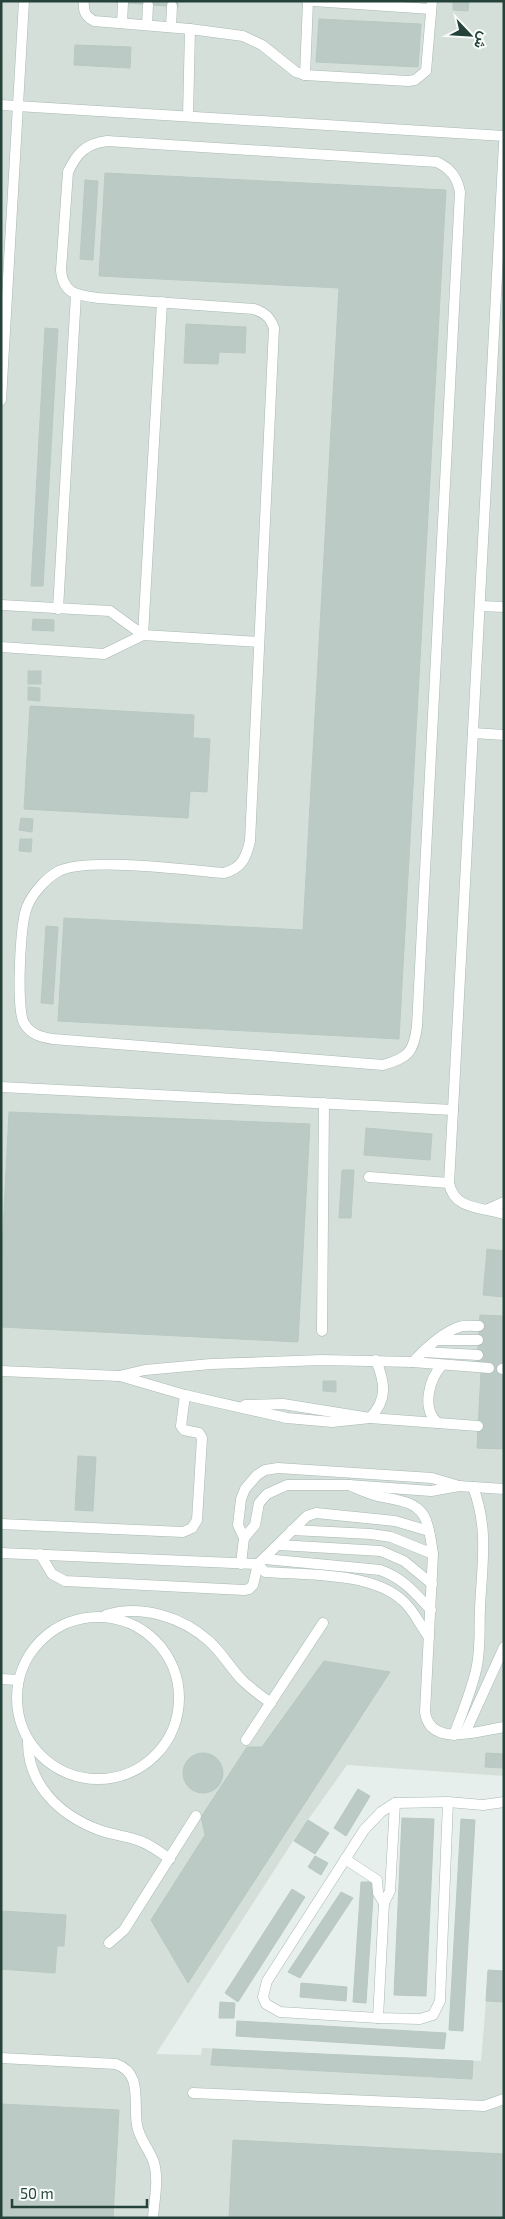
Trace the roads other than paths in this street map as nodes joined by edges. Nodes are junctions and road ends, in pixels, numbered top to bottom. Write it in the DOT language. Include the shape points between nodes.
graph roads {
  1 [pos="24,1"];
  2 [pos="84,1"];
  3 [pos="308,1"];
  4 [pos="313,1"];
  5 [pos="123,3"];
  6 [pos="148,5"];
  7 [pos="432,5"];
  8 [pos="172,6"];
  9 [pos="122,23"];
  10 [pos="147,25"];
  11 [pos="171,27"];
  12 [pos="190,29"];
  13 [pos="305,75"];
  14 [pos="1,104"];
  15 [pos="18,106"];
  16 [pos="188,116"];
  17 [pos="504,136"];
  18 [pos="504,143"];
  19 [pos="76,294"];
  20 [pos="162,302"];
  21 [pos="1,400"];
  22 [pos="1,604"];
  23 [pos="480,606"];
  24 [pos="504,608"];
  25 [pos="58,609"];
  26 [pos="143,635"];
  27 [pos="260,642"];
  28 [pos="1,647"];
  29 [pos="474,733"];
  30 [pos="504,735"];
  31 [pos="1,1087"];
  32 [pos="324,1103"];
  33 [pos="452,1110"];
  34 [pos="369,1177"];
  35 [pos="449,1183"];
  36 [pos="504,1202"];
  37 [pos="488,1208"];
  38 [pos="504,1214"];
  39 [pos="479,1326"];
  40 [pos="322,1331"];
  41 [pos="438,1340"];
  42 [pos="478,1340"];
  43 [pos="423,1352"];
  44 [pos="478,1355"];
  45 [pos="376,1360"];
  46 [pos="413,1362"];
  47 [pos="442,1365"];
  48 [pos="489,1368"];
  49 [pos="1,1371"];
  50 [pos="119,1376"];
  51 [pos="185,1395"];
  52 [pos="370,1418"];
  53 [pos="438,1423"];
  54 [pos="478,1426"];
  55 [pos="349,1485"];
  56 [pos="459,1486"];
  57 [pos="473,1487"];
  58 [pos="504,1490"];
  59 [pos="1,1524"];
  60 [pos="292,1530"];
  61 [pos="429,1532"];
  62 [pos="244,1538"];
  63 [pos="279,1545"];
  64 [pos="1,1553"];
  65 [pos="40,1554"];
  66 [pos="433,1554"];
  67 [pos="261,1562"];
  68 [pos="241,1564"];
  69 [pos="432,1584"];
  70 [pos="431,1610"];
  71 [pos="103,1616"];
  72 [pos="323,1623"];
  73 [pos="429,1637"];
  74 [pos="504,1648"];
  75 [pos="1,1679"];
  76 [pos="18,1680"];
  77 [pos="271,1703"];
  78 [pos="504,1727"];
  79 [pos="465,1733"];
  80 [pos="454,1735"];
  81 [pos="28,1740"];
  82 [pos="246,1740"];
  83 [pos="448,1802"];
  84 [pos="504,1802"];
  85 [pos="395,1803"];
  86 [pos="196,1816"];
  87 [pos="170,1859"];
  88 [pos="345,1859"];
  89 [pos="384,1903"];
  90 [pos="109,1943"];
  91 [pos="378,2018"];
  92 [pos="1,2058"];
  93 [pos="193,2093"];
  94 [pos="504,2099"];
  95 [pos="153,2218"];
  1 -- 15 [label="lane"];
  2 -- 9 [label="lane" via="84,11 94,21"];
  3 -- 13 [label="lane"];
  4 -- 7 [label="lane"];
  5 -- 9 [label="lane"];
  6 -- 10 [label="lane"];
  7 -- 13 [label="lane" via="428,64 426,71 415,80"];
  8 -- 11 [label="lane"];
  9 -- 10 [label="lane"];
  10 -- 11 [label="lane"];
  11 -- 12 [label="lane"];
  12 -- 13 [label="lane" via="253,40 296,72"];
  12 -- 16 [label="lane"];
  14 -- 15 [label="lane"];
  15 -- 16 [label="lane"];
  15 -- 21 [label="lane"];
  16 -- 17 [label="lane"];
  18 -- 23 [label="lane"];
  19 -- 20 [label="lane"];
  19 -- 25 [label="lane"];
  19 -- 27 [label="lane" via="62,281 61,270 68,172 74,159 95,143 107,141 437,162 453,172 458,181 460,192 415,1041 409,1053 400,1060 383,1065 40,1037 23,1022 20,1007 23,922 27,906 48,879 60,871 90,864 224,873 242,864 250,841"];
  20 -- 26 [label="lane"];
  20 -- 27 [label="lane" via="254,309 263,312 274,328"];
  22 -- 25 [label="lane"];
  23 -- 24 [label="lane"];
  23 -- 29 [label="lane"];
  25 -- 26 [label="lane" via="110,612"];
  26 -- 27 [label="lane"];
  26 -- 28 [label="lane" via="104,654"];
  29 -- 30 [label="lane"];
  29 -- 33 [label="lane"];
  31 -- 32 [label="lane"];
  32 -- 33 [label="lane"];
  32 -- 40 [label="lane"];
  33 -- 35 [label="lane"];
  34 -- 35 [label="lane"];
  35 -- 37 [label="lane" via="451,1192 460,1202"];
  36 -- 37 [label="lane"];
  37 -- 38 [label="lane"];
  39 -- 41 [label="lane" via="459,1327"];
  41 -- 42 [label="lane"];
  41 -- 43 [label="lane"];
  43 -- 44 [label="lane"];
  43 -- 46 [label="lane"];
  45 -- 46 [label="lane"];
  45 -- 50 [label="lane" via="211,1364 145,1370"];
  45 -- 52 [label="lane" via="385,1390 380,1407"];
  46 -- 47 [label="lane"];
  47 -- 48 [label="lane"];
  47 -- 53 [label="lane" via="434,1373 429,1392 430,1413"];
  49 -- 50 [label="lane"];
  50 -- 51 [label="lane"];
  51 -- 52 [label="lane" via="287,1418 332,1422"];
  51 -- 59 [label="lane" via="181,1426 184,1430 199,1433 202,1438 197,1520 192,1528 184,1532"];
  52 -- 53 [label="lane"];
  53 -- 54 [label="lane"];
  55 -- 56 [label="lane" via="431,1491"];
  55 -- 61 [label="lane" via="415,1506 424,1516"];
  55 -- 62 [label="lane" via="302,1484 278,1488 259,1503 255,1525"];
  56 -- 57 [label="lane"];
  56 -- 62 [label="lane" via="432,1478 278,1468 265,1470 250,1481 241,1499 238,1524"];
  57 -- 58 [label="lane"];
  57 -- 80 [label="lane" via="484,1532 477,1668"];
  60 -- 61 [label="lane" via="307,1516 316,1513 395,1521"];
  60 -- 63 [label="lane"];
  60 -- 66 [label="lane" via="391,1537"];
  61 -- 66 [label="lane"];
  62 -- 68 [label="lane"];
  63 -- 67 [label="lane"];
  63 -- 69 [label="lane" via="381,1551 404,1561"];
  64 -- 65 [label="lane"];
  65 -- 67 [label="lane" via="52,1574 65,1581 231,1591 249,1589"];
  65 -- 68 [label="lane"];
  66 -- 69 [label="lane"];
  67 -- 68 [label="lane"];
  67 -- 70 [label="lane" via="380,1570 405,1582"];
  67 -- 73 [label="lane" via="266,1572 375,1584 403,1601"];
  69 -- 70 [label="lane"];
  70 -- 73 [label="lane"];
  71 -- 76 [label="lane" via="70,1621 43,1638 24,1664"];
  71 -- 77 [label="lane" via="122,1610 140,1610 190,1628 208,1640 241,1679"];
  71 -- 81 [label="lane" via="119,1619 147,1632 167,1655 178,1683 179,1698 173,1728 166,1741 146,1763 133,1771 104,1779 74,1776 60,1770 36,1752"];
  72 -- 77 [label="lane"];
  73 -- 80 [label="lane" via="426,1722 436,1731"];
  74 -- 79 [label="lane"];
  75 -- 76 [label="lane"];
  76 -- 81 [label="lane" via="17,1711"];
  77 -- 82 [label="lane"];
  78 -- 79 [label="lane"];
  79 -- 80 [label="lane"];
  81 -- 87 [label="lane" via="31,1771 58,1806 80,1822 140,1841"];
  83 -- 84 [label="lane" via="483,1805"];
  83 -- 85 [label="lane"];
  83 -- 91 [label="lane" via="438,2008 427,2018"];
  85 -- 88 [label="lane" via="372,1820"];
  85 -- 89 [label="lane" via="390,1891"];
  86 -- 87 [label="lane"];
  87 -- 90 [label="lane" via="124,1930"];
  88 -- 89 [label="lane" via="377,1880 378,1893"];
  88 -- 91 [label="lane" via="266,1981 263,1996 266,2004 280,2012"];
  89 -- 91 [label="lane"];
  92 -- 95 [label="lane" via="116,2064 130,2073 135,2084 139,2133 156,2172"];
  93 -- 94 [label="lane" via="484,2106"];
}
